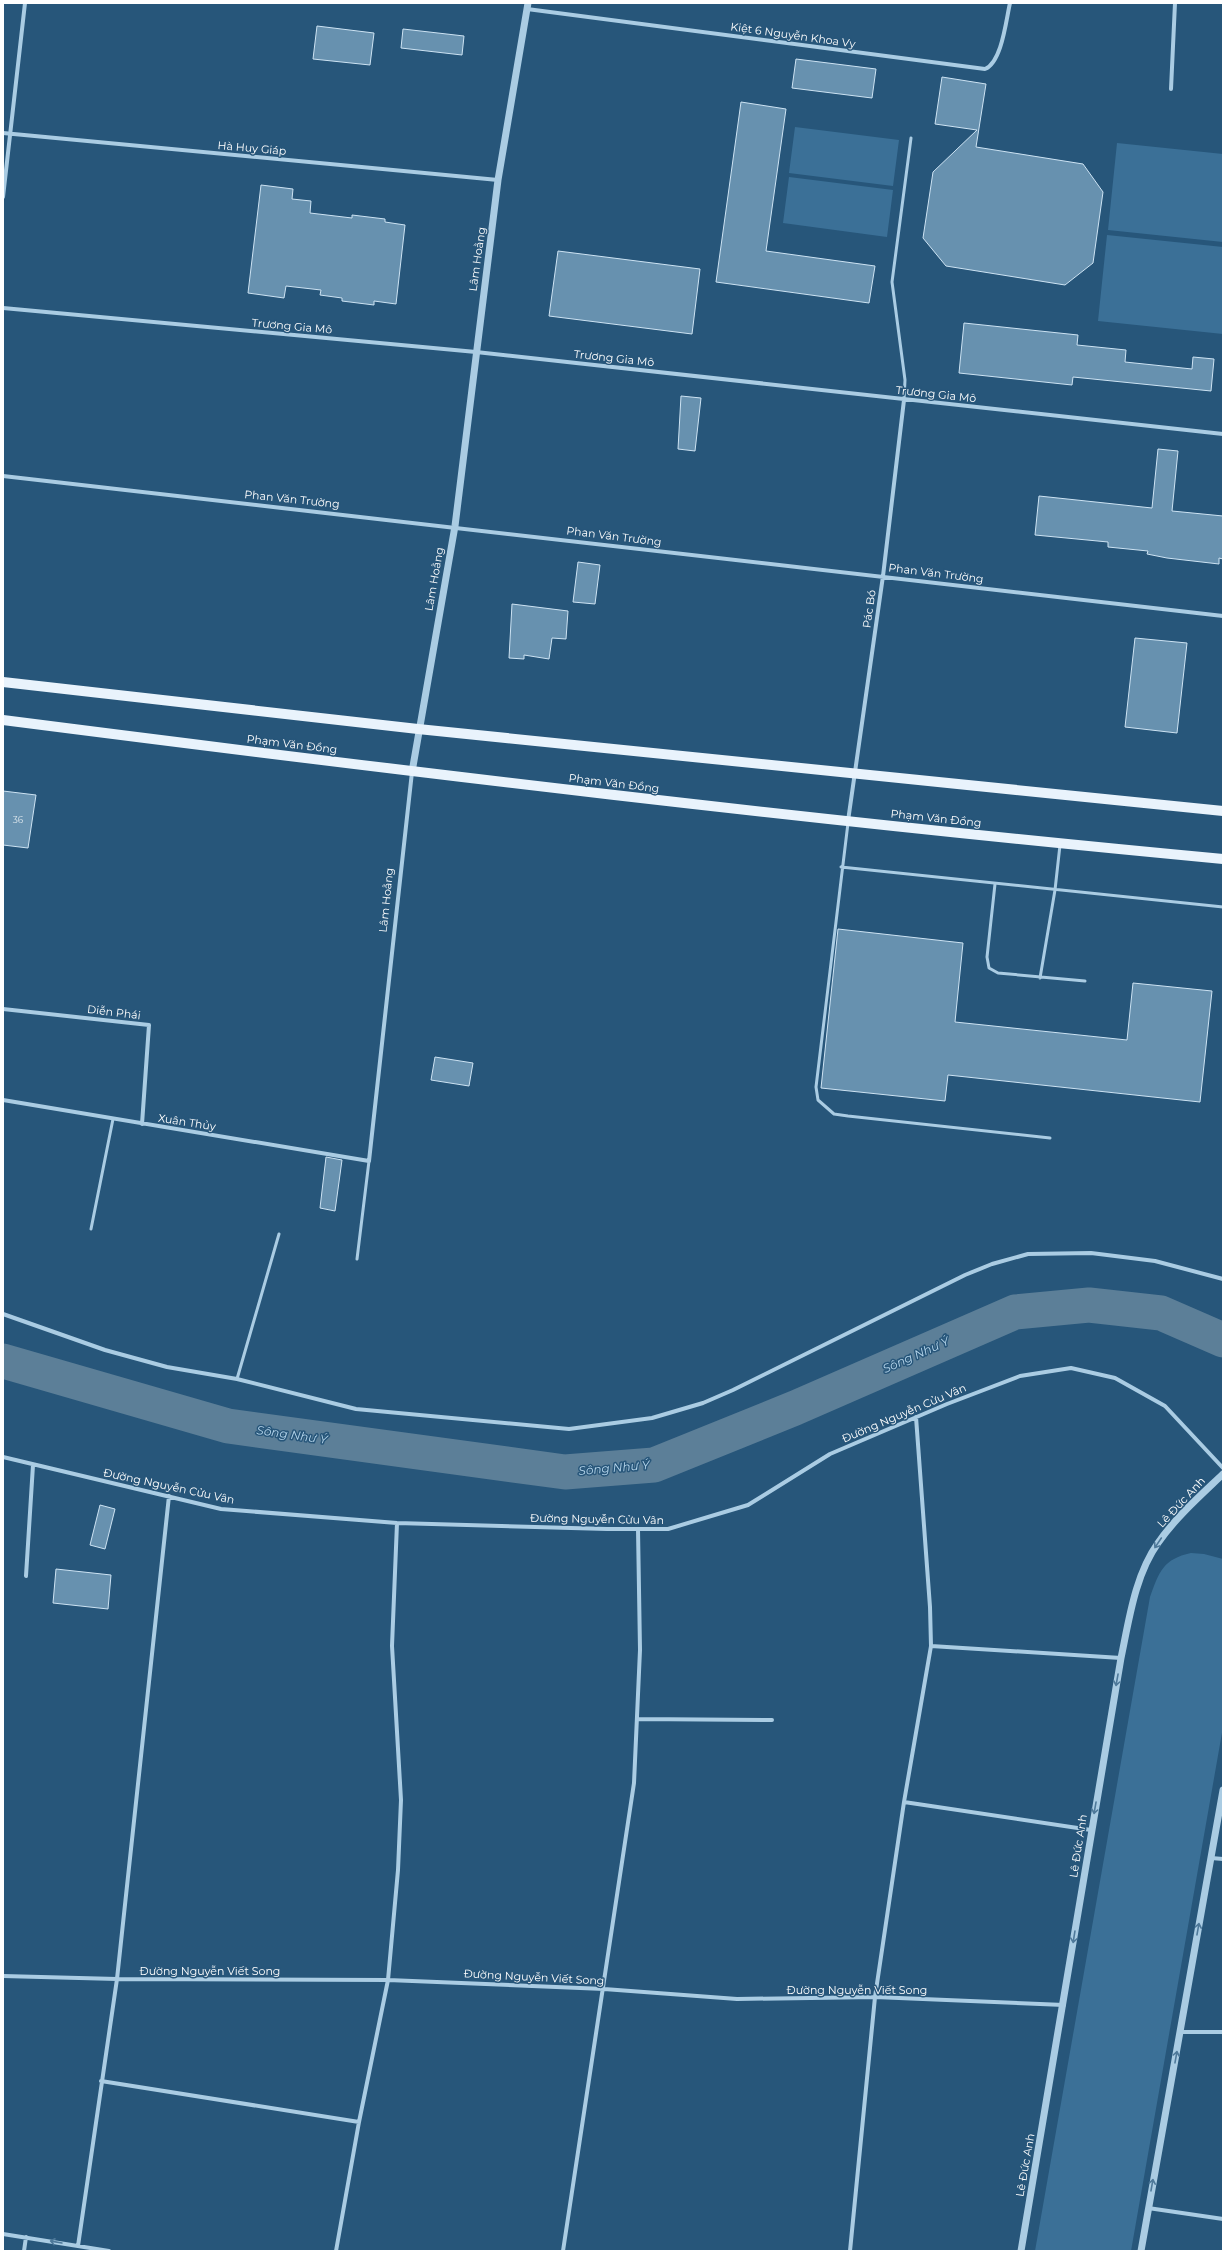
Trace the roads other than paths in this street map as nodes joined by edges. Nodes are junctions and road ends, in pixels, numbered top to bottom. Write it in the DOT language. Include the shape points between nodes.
graph roads {
  1 [pos="25,3"];
  2 [pos="1010,3"];
  3 [pos="1175,3"];
  4 [pos="527,6"];
  5 [pos="1171,89"];
  6 [pos="3,133"];
  7 [pos="10,134"];
  8 [pos="911,138"];
  9 [pos="498,180"];
  10 [pos="3,197"];
  11 [pos="3,308"];
  12 [pos="476,352"];
  13 [pos="904,400"];
  14 [pos="1223,434"];
  15 [pos="3,476"];
  16 [pos="455,526"];
  17 [pos="883,576"];
  18 [pos="1223,616"];
  19 [pos="3,682"];
  20 [pos="3,720"];
  21 [pos="418,728"];
  22 [pos="412,772"];
  23 [pos="855,774"];
  24 [pos="1223,811"];
  25 [pos="848,821"];
  26 [pos="1060,844"];
  27 [pos="1223,859"];
  28 [pos="841,867"];
  29 [pos="995,884"];
  30 [pos="1055,890"];
  31 [pos="1223,907"];
  32 [pos="1040,978"];
  33 [pos="1085,981"];
  34 [pos="3,1009"];
  35 [pos="3,1100"];
  36 [pos="113,1119"];
  37 [pos="142,1124"];
  38 [pos="1050,1138"];
  39 [pos="369,1161"];
  40 [pos="90,1229"];
  41 [pos="278,1234"];
  42 [pos="357,1259"];
  43 [pos="1223,1279"];
  44 [pos="3,1314"];
  45 [pos="237,1379"];
  46 [pos="916,1417"];
  47 [pos="3,1457"];
  48 [pos="33,1465"];
  49 [pos="1223,1468"];
  50 [pos="1223,1474"];
  51 [pos="169,1496"];
  52 [pos="397,1523"];
  53 [pos="638,1529"];
  54 [pos="26,1576"];
  55 [pos="931,1646"];
  56 [pos="1121,1658"];
  57 [pos="637,1719"];
  58 [pos="772,1720"];
  59 [pos="1223,1790"];
  60 [pos="904,1802"];
  61 [pos="1091,1830"];
  62 [pos="1211,1858"];
  63 [pos="1223,1859"];
  64 [pos="3,1976"];
  65 [pos="116,1980"];
  66 [pos="388,1980"];
  67 [pos="604,1989"];
  68 [pos="875,1997"];
  69 [pos="1064,2005"];
  70 [pos="1180,2032"];
  71 [pos="1223,2032"];
  72 [pos="101,2081"];
  73 [pos="359,2122"];
  74 [pos="1148,2208"];
  75 [pos="1223,2219"];
  76 [pos="3,2234"];
  77 [pos="26,2237"];
  78 [pos="78,2246"];
  79 [pos="24,2251"];
  80 [pos="109,2251"];
  81 [pos="336,2251"];
  82 [pos="563,2251"];
  83 [pos="850,2251"];
  84 [pos="1021,2251"];
  85 [pos="1141,2251"];
  1 -- 7 [label="street"];
  2 -- 4 [label="street, Kiệt 6 Nguyễn Khoa Vy" via="997,59 990,67 978,69"];
  3 -- 5 [label="street"];
  4 -- 9 [label="street, Lâm Hoằng"];
  6 -- 7 [label="street, Hà Huy Giáp"];
  7 -- 9 [label="street, Hà Huy Giáp"];
  7 -- 10 [label="street"];
  8 -- 13 [label="lane" via="892,282 905,380"];
  9 -- 12 [label="street, Lâm Hoằng"];
  11 -- 12 [label="street, Trương Gia Mô"];
  12 -- 13 [label="street, Trương Gia Mô"];
  12 -- 16 [label="street, Lâm Hoằng"];
  13 -- 14 [label="street, Trương Gia Mô"];
  13 -- 17 [label="street, Pác Bó"];
  15 -- 16 [label="street, Phan Văn Trường"];
  16 -- 17 [label="street, Phan Văn Trường"];
  16 -- 21 [label="street, Lâm Hoằng"];
  17 -- 18 [label="street, Phan Văn Trường"];
  17 -- 23 [label="street, Pác Bó"];
  19 -- 21 [label="main road"];
  20 -- 22 [label="main road, Phạm Văn Đồng"];
  21 -- 22 [label="street, Lâm Hoằng"];
  21 -- 23 [label="main road"];
  22 -- 25 [label="main road, Phạm Văn Đồng"];
  22 -- 39 [label="street, Lâm Hoằng"];
  23 -- 24 [label="main road"];
  23 -- 25 [label="street, Pác Bó"];
  25 -- 26 [label="main road, Phạm Văn Đồng"];
  25 -- 28 [label="lane"];
  26 -- 27 [label="main road, Phạm Văn Đồng"];
  26 -- 30 [label="lane"];
  28 -- 29 [label="lane"];
  28 -- 38 [label="lane" via="816,1087 818,1100 834,1114"];
  29 -- 30 [label="lane"];
  29 -- 32 [label="lane" via="987,957 989,968 998,974"];
  30 -- 31 [label="lane"];
  30 -- 32 [label="lane"];
  32 -- 33 [label="lane"];
  34 -- 37 [label="street, Diễn Phái" via="149,1025"];
  35 -- 36 [label="street, Xuân Thủy"];
  36 -- 37 [label="street, Xuân Thủy"];
  36 -- 40 [label="lane"];
  37 -- 39 [label="street, Xuân Thủy"];
  39 -- 42 [label="lane"];
  41 -- 45 [label="lane"];
  43 -- 45 [label="street" via="1155,1261 1091,1253 1028,1254 965,1275 703,1403 652,1418 569,1429 356,1409"];
  44 -- 45 [label="street" via="105,1350 167,1367"];
  46 -- 49 [label="street, Đường Nguyễn Cửu Vân" via="1020,1376 1070,1368 1115,1378 1165,1406"];
  46 -- 53 [label="street, Đường Nguyễn Cửu Vân" via="830,1454 748,1505 668,1529"];
  46 -- 55 [label="street"];
  47 -- 48 [label="street, Đường Nguyễn Cửu Vân"];
  48 -- 51 [label="street, Đường Nguyễn Cửu Vân"];
  48 -- 54 [label="street"];
  50 -- 56 [label="street, Lê Đức Anh, one-way" via="1178,1518 1158,1544 1146,1566 1133,1604"];
  51 -- 52 [label="street, Đường Nguyễn Cửu Vân" via="221,1509"];
  51 -- 65 [label="street"];
  52 -- 53 [label="street, Đường Nguyễn Cửu Vân"];
  52 -- 66 [label="street" via="392,1646 401,1800 398,1870"];
  53 -- 57 [label="street" via="640,1650"];
  55 -- 56 [label="street"];
  55 -- 60 [label="street"];
  56 -- 61 [label="street, Lê Đức Anh, one-way"];
  57 -- 58 [label="street"];
  57 -- 67 [label="street" via="634,1783"];
  59 -- 62 [label="street"];
  60 -- 61 [label="street"];
  60 -- 68 [label="street"];
  61 -- 69 [label="street, Lê Đức Anh, one-way"];
  62 -- 63 [label="street"];
  70 -- 62 [label="street, one-way"];
  64 -- 65 [label="street, Đường Nguyễn Viết Song"];
  65 -- 66 [label="street, Đường Nguyễn Viết Song"];
  65 -- 72 [label="street"];
  66 -- 67 [label="street, Đường Nguyễn Viết Song"];
  66 -- 73 [label="street"];
  67 -- 68 [label="street, Đường Nguyễn Viết Song" via="737,1999"];
  67 -- 82 [label="street"];
  68 -- 69 [label="street, Đường Nguyễn Viết Song"];
  68 -- 83 [label="street"];
  69 -- 84 [label="street, Lê Đức Anh"];
  70 -- 71 [label="street"];
  74 -- 70 [label="street, one-way"];
  72 -- 73 [label="street"];
  72 -- 78 [label="street"];
  73 -- 81 [label="street"];
  74 -- 75 [label="street"];
  74 -- 85 [label="street"];
  76 -- 77 [label="street"];
  78 -- 77 [label="street, one-way"];
  77 -- 79 [label="street"];
  78 -- 80 [label="street"];
}
